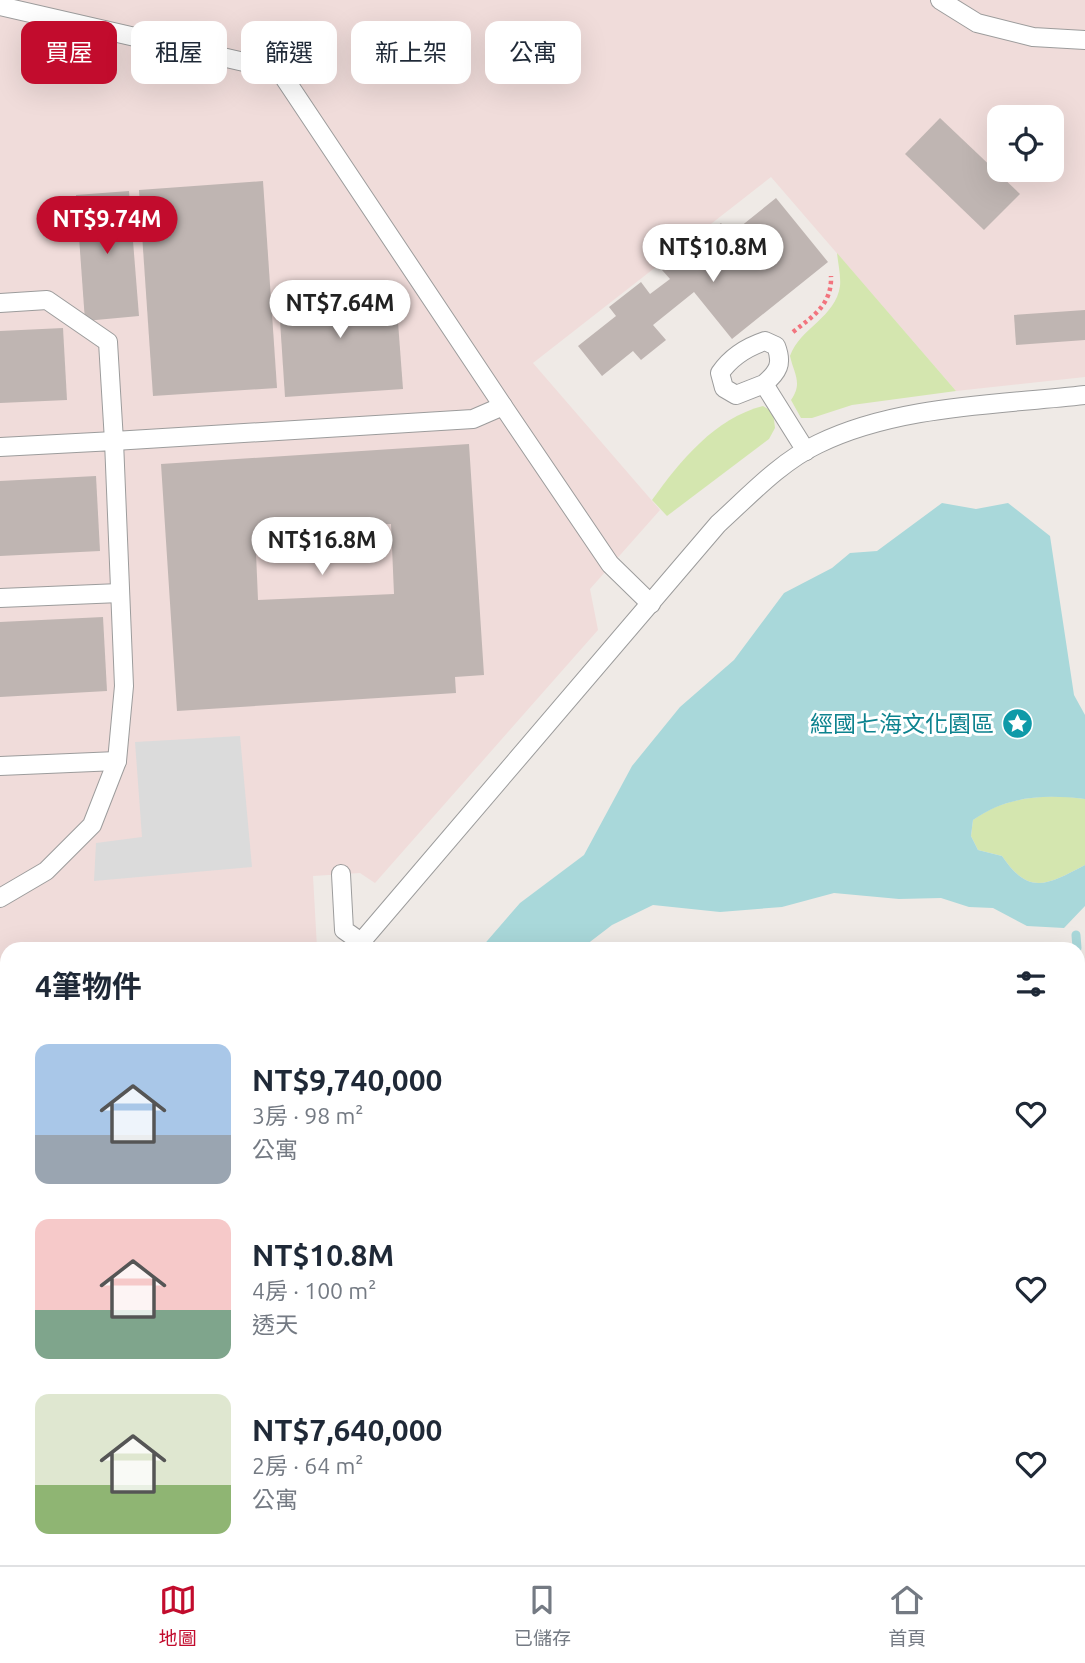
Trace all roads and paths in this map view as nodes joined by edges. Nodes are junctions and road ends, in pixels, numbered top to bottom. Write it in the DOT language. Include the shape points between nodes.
graph roads {
  1 [pos="940,0"];
  2 [pos="0,5"];
  3 [pos="1085,40"];
  4 [pos="831,276"];
  5 [pos="0,303"];
  6 [pos="776,346"];
  7 [pos="764,384"];
  8 [pos="1085,395"];
  9 [pos="503,406"];
  10 [pos="114,441"];
  11 [pos="0,447"];
  12 [pos="806,451"];
  13 [pos="120,593"];
  14 [pos="0,598"];
  15 [pos="650,604"];
  16 [pos="117,761"];
  17 [pos="0,766"];
  18 [pos="341,874"];
  19 [pos="0,898"];
  20 [pos="355,942"];
  21 [pos="361,942"];
  1 -- 3 [label="lane" via="977,23 1033,37"];
  2 -- 9 [label="lane" via="279,70"];
  4 -- 6 [label="path" via="830,296 823,307"];
  5 -- 10 [label="lane" via="47,300 108,342"];
  6 -- 7 [label="lane" via="781,358 777,373"];
  6 -- 7 [label="lane" via="765,341 753,345 720,373 724,388 736,395"];
  7 -- 12 [label="lane"];
  8 -- 12 [label="lane" via="874,424"];
  9 -- 10 [label="lane" via="473,419"];
  9 -- 15 [label="lane" via="610,564"];
  10 -- 11 [label="lane"];
  10 -- 13 [label="lane"];
  12 -- 15 [label="lane" via="718,524"];
  13 -- 14 [label="lane"];
  13 -- 16 [label="lane" via="124,686"];
  15 -- 21 [label="lane"];
  16 -- 17 [label="lane"];
  16 -- 19 [label="lane" via="92,825 46,871"];
  18 -- 20 [label="lane" via="344,930"];
}
